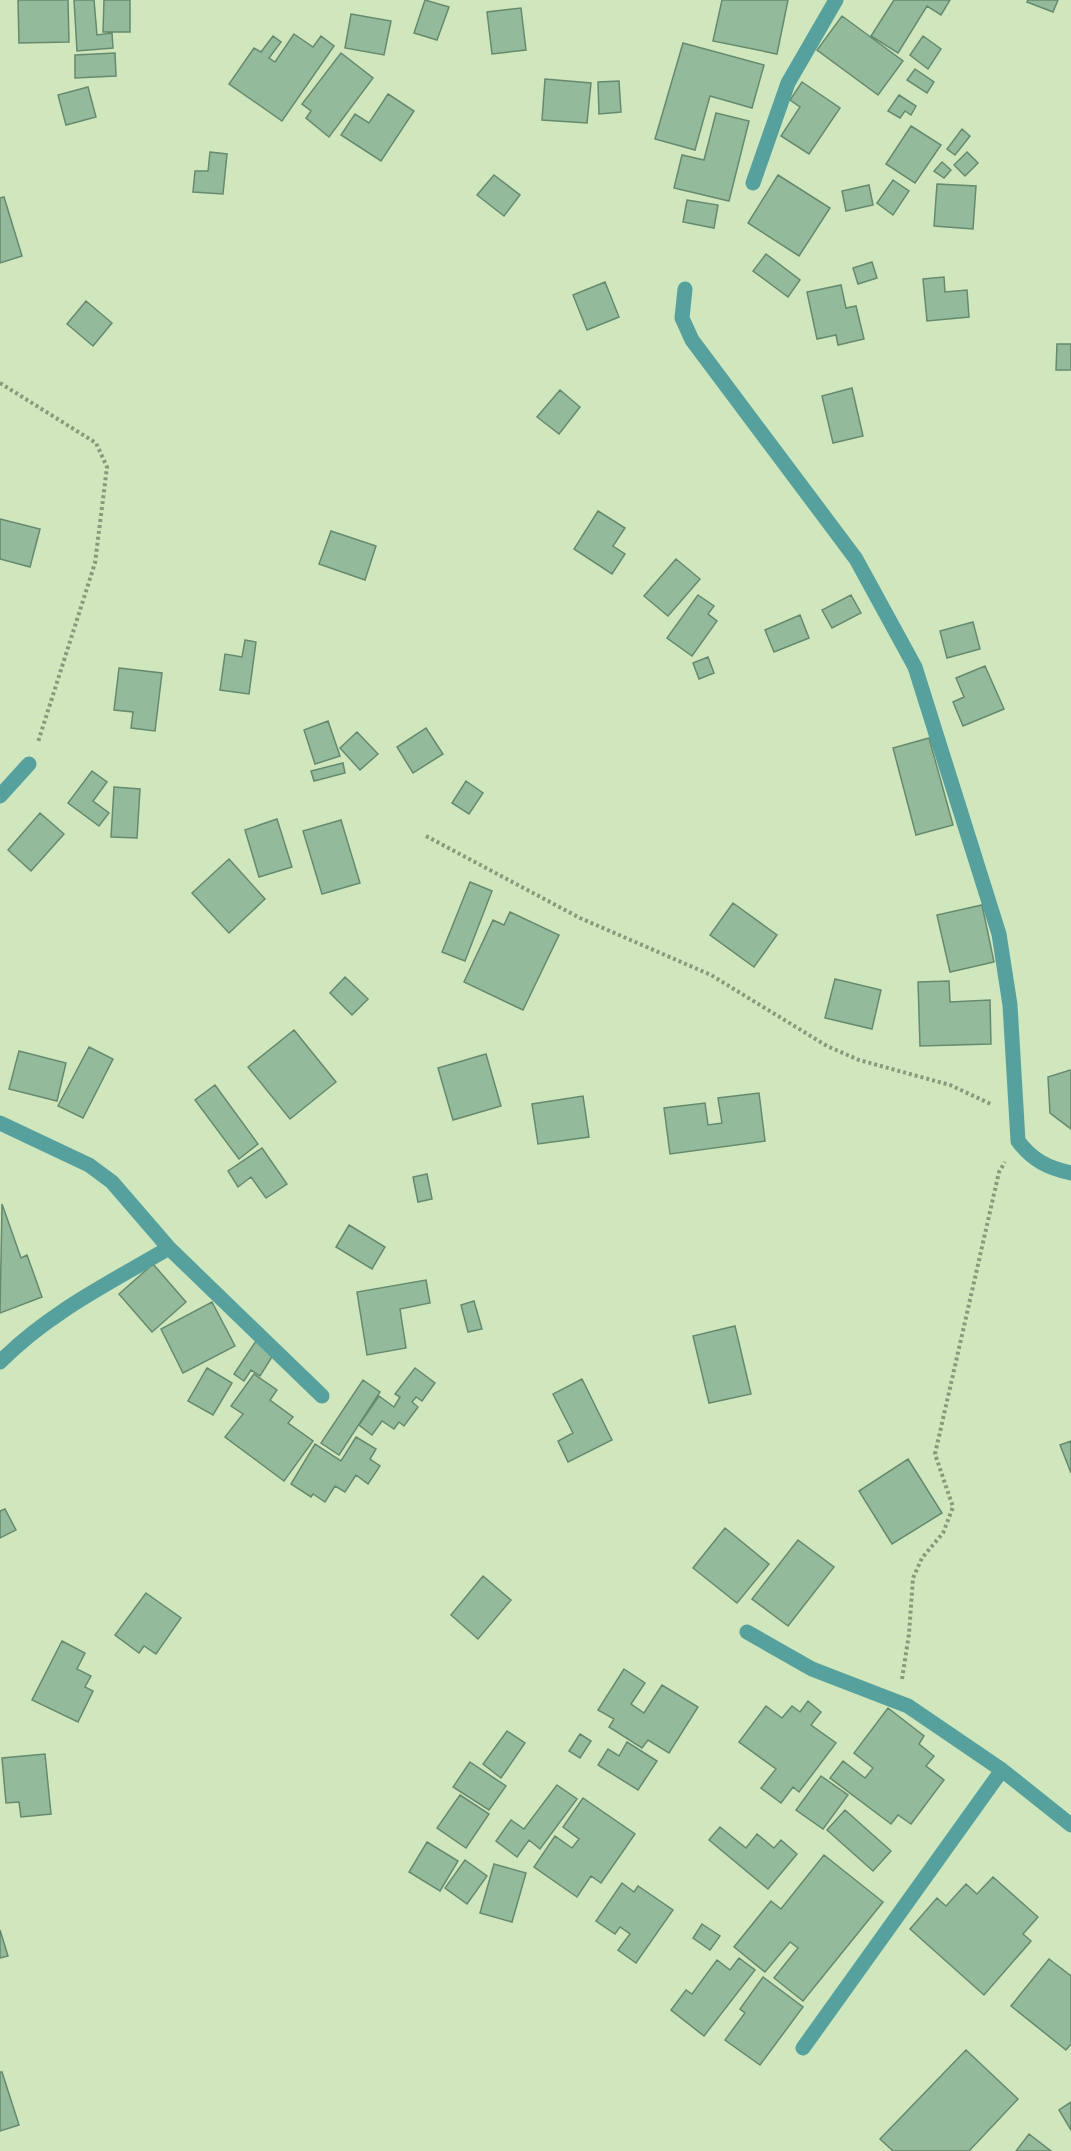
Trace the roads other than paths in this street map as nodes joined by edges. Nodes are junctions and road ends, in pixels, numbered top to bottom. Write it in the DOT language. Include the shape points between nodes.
graph roads {
  1 [pos="836,0"];
  2 [pos="753,183"];
  3 [pos="685,289"];
  4 [pos="28,764"];
  5 [pos="0,796"];
  6 [pos="0,1123"];
  7 [pos="1071,1173"];
  8 [pos="169,1248"];
  9 [pos="0,1362"];
  10 [pos="322,1396"];
  11 [pos="747,1632"];
  12 [pos="1002,1770"];
  13 [pos="1071,1825"];
  14 [pos="802,2048"];
  1 -- 2 [label="street" via="788,83"];
  3 -- 7 [label="street" via="682,318 692,340 856,559 915,667 999,934 1010,1005 1018,1141 1027,1154 1042,1164"];
  4 -- 5 [label="street"];
  6 -- 8 [label="street" via="90,1165 127,1197"];
  8 -- 9 [label="street" via="60,1313 19,1342"];
  8 -- 10 [label="street"];
  11 -- 12 [label="street" via="812,1669 908,1706"];
  12 -- 13 [label="street"];
  12 -- 14 [label="street"];
}
